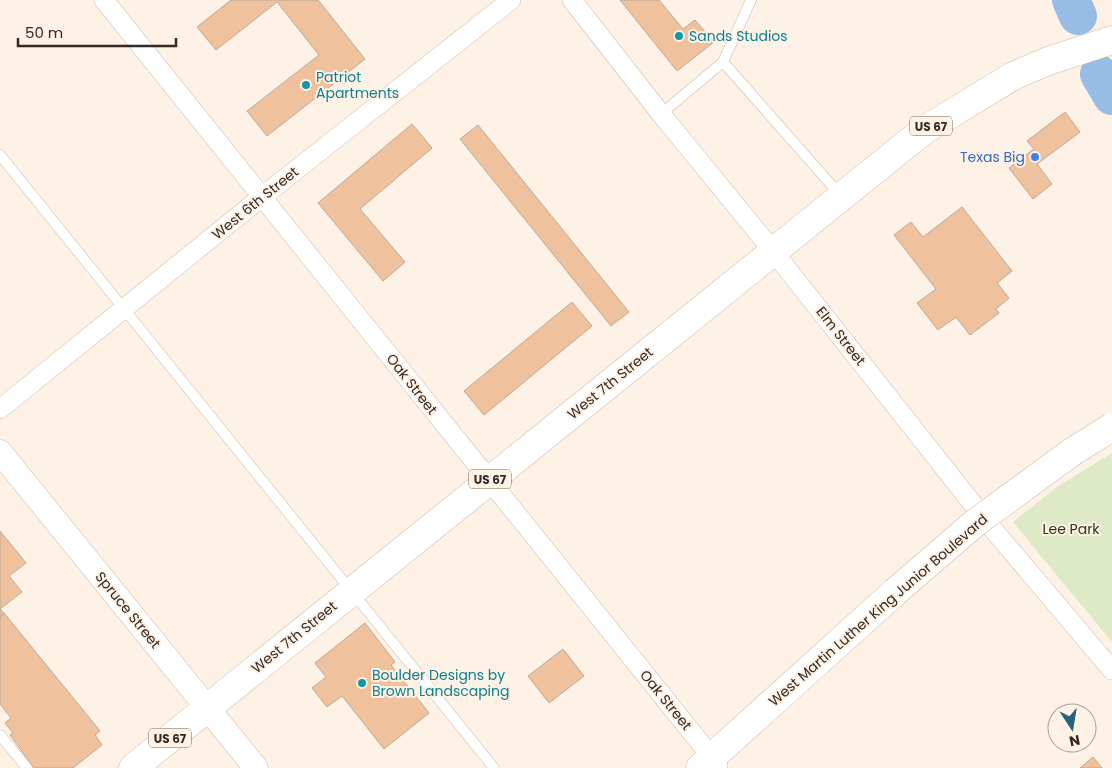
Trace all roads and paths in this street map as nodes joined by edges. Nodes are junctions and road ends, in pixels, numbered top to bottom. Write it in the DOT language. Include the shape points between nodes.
graph roads {
  1 [pos="104,0"];
  2 [pos="511,0"];
  3 [pos="572,0"];
  4 [pos="751,0"];
  5 [pos="1112,40"];
  6 [pos="723,62"];
  7 [pos="661,114"];
  8 [pos="0,155"];
  9 [pos="263,196"];
  10 [pos="842,196"];
  11 [pos="773,251"];
  12 [pos="124,308"];
  13 [pos="0,409"];
  14 [pos="1112,426"];
  15 [pos="0,452"];
  16 [pos="489,480"];
  17 [pos="350,592"];
  18 [pos="1112,670"];
  19 [pos="207,707"];
  20 [pos="0,735"];
  21 [pos="711,765"];
  22 [pos="26,768"];
  23 [pos="133,768"];
  24 [pos="256,768"];
  25 [pos="494,768"];
  1 -- 9 [label="street, Oak Street"];
  2 -- 9 [label="street, West 6th Street"];
  3 -- 7 [label="street, Elm Street"];
  4 -- 6 [label="lane"];
  5 -- 10 [label="main road, West 7th Street / US 67" via="1013,76 923,131"];
  6 -- 7 [label="lane"];
  6 -- 10 [label="lane"];
  7 -- 11 [label="street, Elm Street"];
  8 -- 12 [label="lane"];
  9 -- 12 [label="street, West 6th Street"];
  9 -- 16 [label="street, Oak Street"];
  10 -- 11 [label="main road, West 7th Street / US 67"];
  11 -- 16 [label="main road, West 7th Street / US 67"];
  11 -- 18 [label="street, Elm Street" via="991,527"];
  12 -- 13 [label="street, West 6th Street"];
  12 -- 17 [label="lane"];
  14 -- 21 [label="main road, West Martin Luther King Junior Boulevard, bridge" via="975,523 895,592"];
  15 -- 19 [label="street, Spruce Street"];
  16 -- 17 [label="main road, West 7th Street / US 67"];
  16 -- 21 [label="street, Oak Street"];
  17 -- 19 [label="main road, West 7th Street / US 67"];
  17 -- 25 [label="lane"];
  19 -- 23 [label="main road, West 7th Street / US 67"];
  19 -- 24 [label="street, Spruce Street"];
  20 -- 22 [label="lane"];
}
